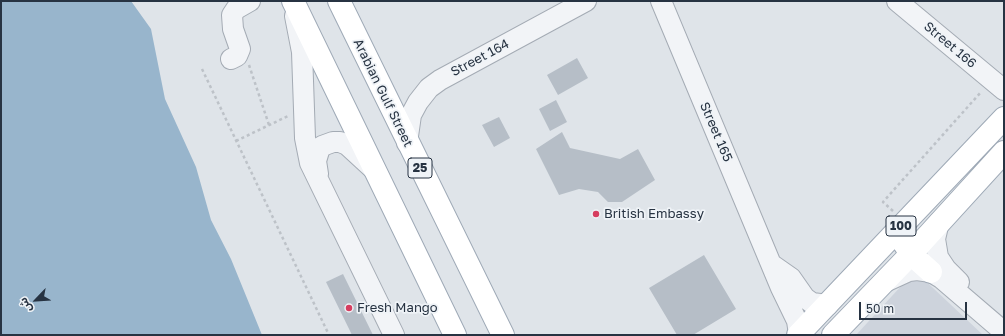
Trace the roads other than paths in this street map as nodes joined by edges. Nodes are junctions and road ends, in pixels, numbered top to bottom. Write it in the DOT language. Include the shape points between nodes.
graph roads {
  1 [pos="250,1"];
  2 [pos="292,1"];
  3 [pos="339,1"];
  4 [pos="586,1"];
  5 [pos="661,1"];
  6 [pos="897,1"];
  7 [pos="235,56"];
  8 [pos="998,85"];
  9 [pos="1004,118"];
  10 [pos="407,143"];
  11 [pos="1004,152"];
  12 [pos="375,171"];
  13 [pos="322,187"];
  14 [pos="905,222"];
  15 [pos="939,222"];
  16 [pos="911,254"];
  17 [pos="771,263"];
  18 [pos="932,272"];
  19 [pos="885,282"];
  20 [pos="828,305"];
  21 [pos="1004,324"];
  22 [pos="1004,332"];
  23 [pos="394,335"];
  24 [pos="455,335"];
  25 [pos="503,335"];
  26 [pos="799,335"];
  27 [pos="833,335"];
  1 -- 7 [label="street" via="236,9 232,15 231,22 240,45"];
  2 -- 12 [label="main road"];
  2 -- 13 [label="street" via="302,52 308,154"];
  3 -- 10 [label="main road, Arabian Gulf Street / 25"];
  4 -- 10 [label="street, Street 164" via="429,88 412,115"];
  5 -- 17 [label="street, Street 165"];
  6 -- 8 [label="street, Street 166"];
  9 -- 14 [label="main road, 100"];
  10 -- 25 [label="main road, Arabian Gulf Street / 25"];
  11 -- 15 [label="main road, 100"];
  12 -- 13 [label="street" via="348,145 330,143 322,146 317,156"];
  12 -- 24 [label="main road"];
  13 -- 23 [label="street"];
  14 -- 16 [label="main road" via="902,237"];
  14 -- 20 [label="main road, 100"];
  15 -- 16 [label="main road, 100"];
  15 -- 21 [label="street" via="935,245 941,262"];
  16 -- 18 [label="main road"];
  16 -- 19 [label="main road, 100"];
  17 -- 20 [label="street" via="791,278 805,298 812,303"];
  17 -- 26 [label="street, Street 165" via="797,321"];
  18 -- 19 [label="street" via="909,271"];
  18 -- 22 [label="street"];
  19 -- 27 [label="main road, 100"];
  20 -- 26 [label="main road, 100"];
}
